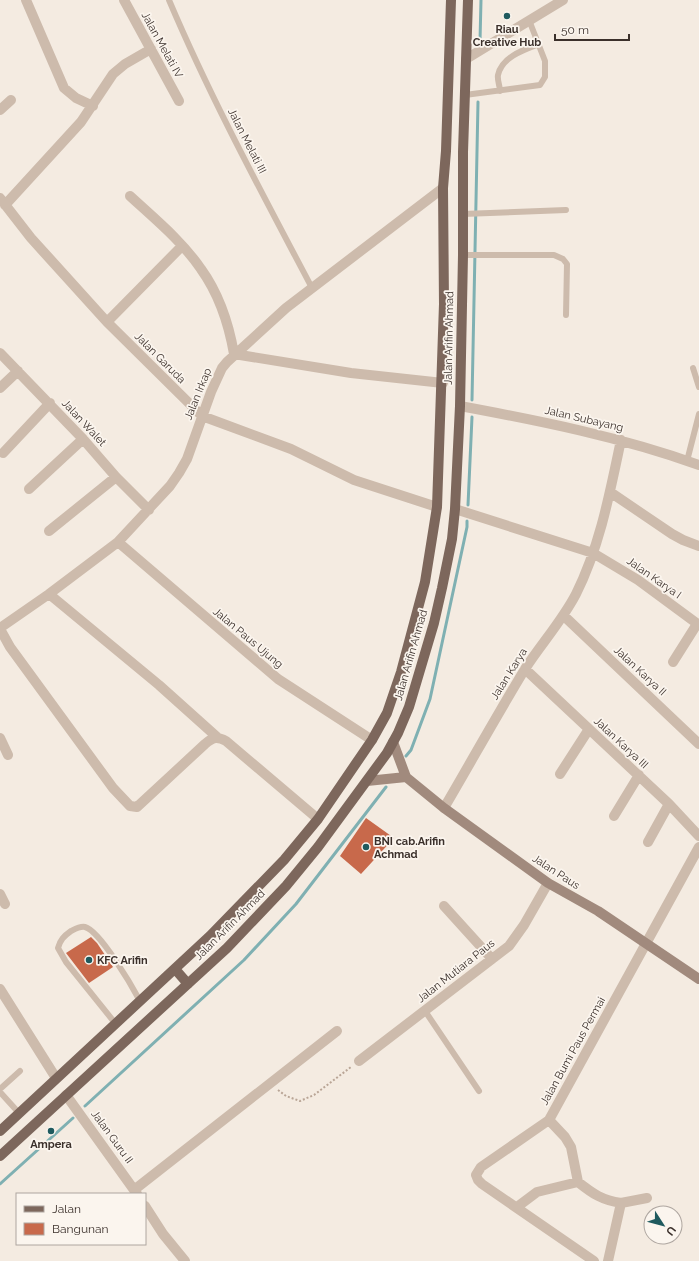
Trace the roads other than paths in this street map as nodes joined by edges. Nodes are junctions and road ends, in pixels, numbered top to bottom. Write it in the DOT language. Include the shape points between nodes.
graph roads {
  1 [pos="26,0"];
  2 [pos="124,0"];
  3 [pos="170,0"];
  4 [pos="451,0"];
  5 [pos="468,0"];
  6 [pos="563,0"];
  7 [pos="530,20"];
  8 [pos="539,44"];
  9 [pos="151,49"];
  10 [pos="466,59"];
  11 [pos="500,91"];
  12 [pos="465,95"];
  13 [pos="11,100"];
  14 [pos="179,101"];
  15 [pos="93,106"];
  16 [pos="0,110"];
  17 [pos="446,151"];
  18 [pos="463,152"];
  19 [pos="443,188"];
  20 [pos="130,196"];
  21 [pos="3,202"];
  22 [pos="566,210"];
  23 [pos="471,214"];
  24 [pos="182,246"];
  25 [pos="467,255"];
  26 [pos="312,288"];
  27 [pos="566,315"];
  28 [pos="107,322"];
  29 [pos="0,353"];
  30 [pos="234,354"];
  31 [pos="693,368"];
  32 [pos="18,371"];
  33 [pos="442,383"];
  34 [pos="699,387"];
  35 [pos="0,388"];
  36 [pos="50,403"];
  37 [pos="460,406"];
  38 [pos="699,414"];
  39 [pos="202,416"];
  40 [pos="83,439"];
  41 [pos="621,440"];
  42 [pos="3,453"];
  43 [pos="687,461"];
  44 [pos="699,465"];
  45 [pos="116,477"];
  46 [pos="29,489"];
  47 [pos="610,492"];
  48 [pos="437,507"];
  49 [pos="455,509"];
  50 [pos="149,510"];
  51 [pos="49,531"];
  52 [pos="118,542"];
  53 [pos="699,546"];
  54 [pos="593,553"];
  55 [pos="49,594"];
  56 [pos="564,616"];
  57 [pos="698,625"];
  58 [pos="0,629"];
  59 [pos="673,662"];
  60 [pos="525,669"];
  61 [pos="589,729"];
  62 [pos="216,737"];
  63 [pos="0,738"];
  64 [pos="372,740"];
  65 [pos="393,742"];
  66 [pos="699,744"];
  67 [pos="8,756"];
  68 [pos="560,774"];
  69 [pos="639,775"];
  70 [pos="406,777"];
  71 [pos="366,781"];
  72 [pos="669,804"];
  73 [pos="444,808"];
  74 [pos="614,816"];
  75 [pos="318,819"];
  76 [pos="699,836"];
  77 [pos="648,842"];
  78 [pos="699,847"];
  79 [pos="548,883"];
  80 [pos="0,894"];
  81 [pos="5,904"];
  82 [pos="444,906"];
  83 [pos="646,943"];
  84 [pos="492,959"];
  85 [pos="175,969"];
  86 [pos="699,979"];
  87 [pos="188,984"];
  88 [pos="0,990"];
  89 [pos="140,1001"];
  90 [pos="425,1011"];
  91 [pos="115,1023"];
  92 [pos="337,1031"];
  93 [pos="359,1060"];
  94 [pos="20,1071"];
  95 [pos="56,1078"];
  96 [pos="0,1091"];
  97 [pos="479,1091"];
  98 [pos="66,1095"];
  99 [pos="19,1113"];
  100 [pos="549,1120"];
  101 [pos="0,1130"];
  102 [pos="0,1156"];
  103 [pos="578,1182"];
  104 [pos="136,1192"];
  105 [pos="647,1198"];
  106 [pos="622,1203"];
  107 [pos="517,1207"];
  108 [pos="146,1208"];
  109 [pos="185,1261"];
  110 [pos="594,1261"];
  111 [pos="608,1261"];
  1 -- 15 [label="street" via="64,88 76,98"];
  2 -- 9 [label="street, Jalan Melati IV"];
  3 -- 26 [label="lane, Jalan Melati III" via="215,101"];
  4 -- 17 [label="main road, Jalan Arifin Ahmad"];
  5 -- 10 [label="main road, Jalan Arifin Ahmad"];
  6 -- 7 [label="street"];
  7 -- 8 [label="lane"];
  7 -- 10 [label="street"];
  8 -- 11 [label="lane" via="518,52 505,61 498,76"];
  8 -- 11 [label="lane" via="545,61 545,77 540,85"];
  9 -- 14 [label="street, Jalan Melati IV"];
  9 -- 15 [label="street" via="113,74"];
  10 -- 12 [label="main road, Jalan Arifin Ahmad"];
  11 -- 12 [label="lane"];
  12 -- 18 [label="main road, Jalan Arifin Ahmad"];
  13 -- 16 [label="street"];
  15 -- 21 [label="street" via="70,134"];
  17 -- 18 [label="main road"];
  17 -- 19 [label="main road, Jalan Arifin Ahmad"];
  18 -- 23 [label="main road, Jalan Arifin Ahmad"];
  19 -- 26 [label="street, Jalan Irkap"];
  19 -- 33 [label="main road, Jalan Arifin Ahmad"];
  20 -- 24 [label="street"];
  21 -- 28 [label="street, Jalan Garuda"];
  22 -- 23 [label="lane"];
  23 -- 25 [label="main road, Jalan Arifin Ahmad"];
  24 -- 28 [label="street"];
  24 -- 30 [label="street" via="202,270 217,297 226,319"];
  25 -- 27 [label="lane" via="554,255 563,259 567,264"];
  25 -- 37 [label="main road, Jalan Arifin Ahmad"];
  26 -- 30 [label="street, Jalan Irkap"];
  28 -- 39 [label="street, Jalan Garuda"];
  29 -- 32 [label="street, Jalan Walet"];
  30 -- 33 [label="street" via="351,373"];
  30 -- 39 [label="street, Jalan Irkap" via="222,368"];
  31 -- 34 [label="lane"];
  32 -- 35 [label="street"];
  32 -- 36 [label="street, Jalan Walet"];
  33 -- 48 [label="main road, Jalan Arifin Ahmad"];
  36 -- 40 [label="street, Jalan Walet"];
  36 -- 42 [label="street"];
  37 -- 41 [label="street, Jalan Subayang" via="532,419"];
  37 -- 49 [label="main road, Jalan Arifin Ahmad"];
  38 -- 43 [label="lane"];
  39 -- 48 [label="street, Jalan Garuda" via="291,449 354,480"];
  39 -- 50 [label="street, Jalan Irkap" via="187,459 170,486"];
  40 -- 45 [label="street, Jalan Walet"];
  40 -- 46 [label="street"];
  41 -- 43 [label="street, Jalan Subayang"];
  41 -- 47 [label="street, Jalan Karya"];
  43 -- 44 [label="street, Jalan Subayang"];
  45 -- 50 [label="street, Jalan Walet"];
  45 -- 51 [label="street"];
  47 -- 53 [label="street" via="672,534"];
  47 -- 54 [label="street, Jalan Karya"];
  48 -- 64 [label="main road, Jalan Arifin Ahmad" via="425,582 401,672 387,712"];
  49 -- 54 [label="street"];
  49 -- 65 [label="main road, Jalan Arifin Ahmad" via="448,560 434,623 409,707"];
  50 -- 52 [label="street, Jalan Irkap"];
  52 -- 55 [label="street, Jalan Irkap"];
  52 -- 64 [label="street, Jalan Paus Ujung" via="278,678"];
  54 -- 56 [label="street, Jalan Karya"];
  54 -- 57 [label="street, Jalan Karya I" via="638,580"];
  55 -- 58 [label="street, Jalan Irkap"];
  55 -- 62 [label="street" via="159,685"];
  56 -- 60 [label="street, Jalan Karya"];
  56 -- 66 [label="street, Jalan Karya II"];
  57 -- 59 [label="street"];
  58 -- 62 [label="street" via="113,788 131,807 137,807 211,738"];
  60 -- 61 [label="street, Jalan Karya III"];
  60 -- 73 [label="street, Jalan Karya"];
  61 -- 68 [label="street"];
  61 -- 69 [label="street, Jalan Karya III"];
  62 -- 75 [label="street" via="226,741"];
  63 -- 67 [label="street"];
  64 -- 75 [label="main road, Jalan Arifin Ahmad"];
  65 -- 70 [label="main road"];
  65 -- 71 [label="main road, Jalan Arifin Ahmad"];
  69 -- 72 [label="street, Jalan Karya III"];
  69 -- 74 [label="street"];
  70 -- 71 [label="main road"];
  70 -- 73 [label="main road, Jalan Paus"];
  71 -- 87 [label="main road, Jalan Arifin Ahmad" via="286,886 227,948"];
  72 -- 76 [label="street, Jalan Karya III"];
  72 -- 77 [label="street"];
  73 -- 79 [label="main road, Jalan Paus"];
  75 -- 85 [label="main road, Jalan Arifin Ahmad" via="284,860"];
  78 -- 83 [label="street, Jalan Bumi Paus Permai"];
  79 -- 83 [label="main road, Jalan Paus" via="598,911"];
  79 -- 84 [label="street, Jalan Mutiara Paus" via="516,938"];
  80 -- 81 [label="street"];
  82 -- 84 [label="street"];
  83 -- 86 [label="main road, Jalan Paus"];
  83 -- 100 [label="street, Jalan Bumi Paus Permai"];
  84 -- 90 [label="street, Jalan Mutiara Paus"];
  85 -- 87 [label="main road"];
  85 -- 89 [label="main road, Jalan Arifin Ahmad"];
  87 -- 98 [label="main road, Jalan Arifin Ahmad"];
  88 -- 95 [label="street"];
  89 -- 91 [label="main road, Jalan Arifin Ahmad"];
  89 -- 91 [label="lane" via="120,967 93,932 85,927 78,927 69,932 60,940 58,948 66,962"];
  90 -- 93 [label="street, Jalan Mutiara Paus"];
  90 -- 97 [label="lane"];
  91 -- 95 [label="main road, Jalan Arifin Ahmad"];
  92 -- 104 [label="street"];
  94 -- 96 [label="lane"];
  95 -- 99 [label="main road, Jalan Arifin Ahmad"];
  96 -- 99 [label="lane"];
  98 -- 102 [label="main road, Jalan Arifin Ahmad"];
  98 -- 104 [label="street, Jalan Guru II"];
  99 -- 101 [label="main road, Jalan Arifin Ahmad"];
  100 -- 103 [label="street" via="571,1147"];
  100 -- 107 [label="street, Jalan Bumi Paus Permai" via="476,1173 482,1184"];
  103 -- 106 [label="street" via="599,1198"];
  103 -- 107 [label="street" via="537,1192"];
  105 -- 106 [label="street"];
  106 -- 111 [label="street"];
  107 -- 110 [label="street, Jalan Bumi Paus Permai"];
  108 -- 109 [label="street"];
}
